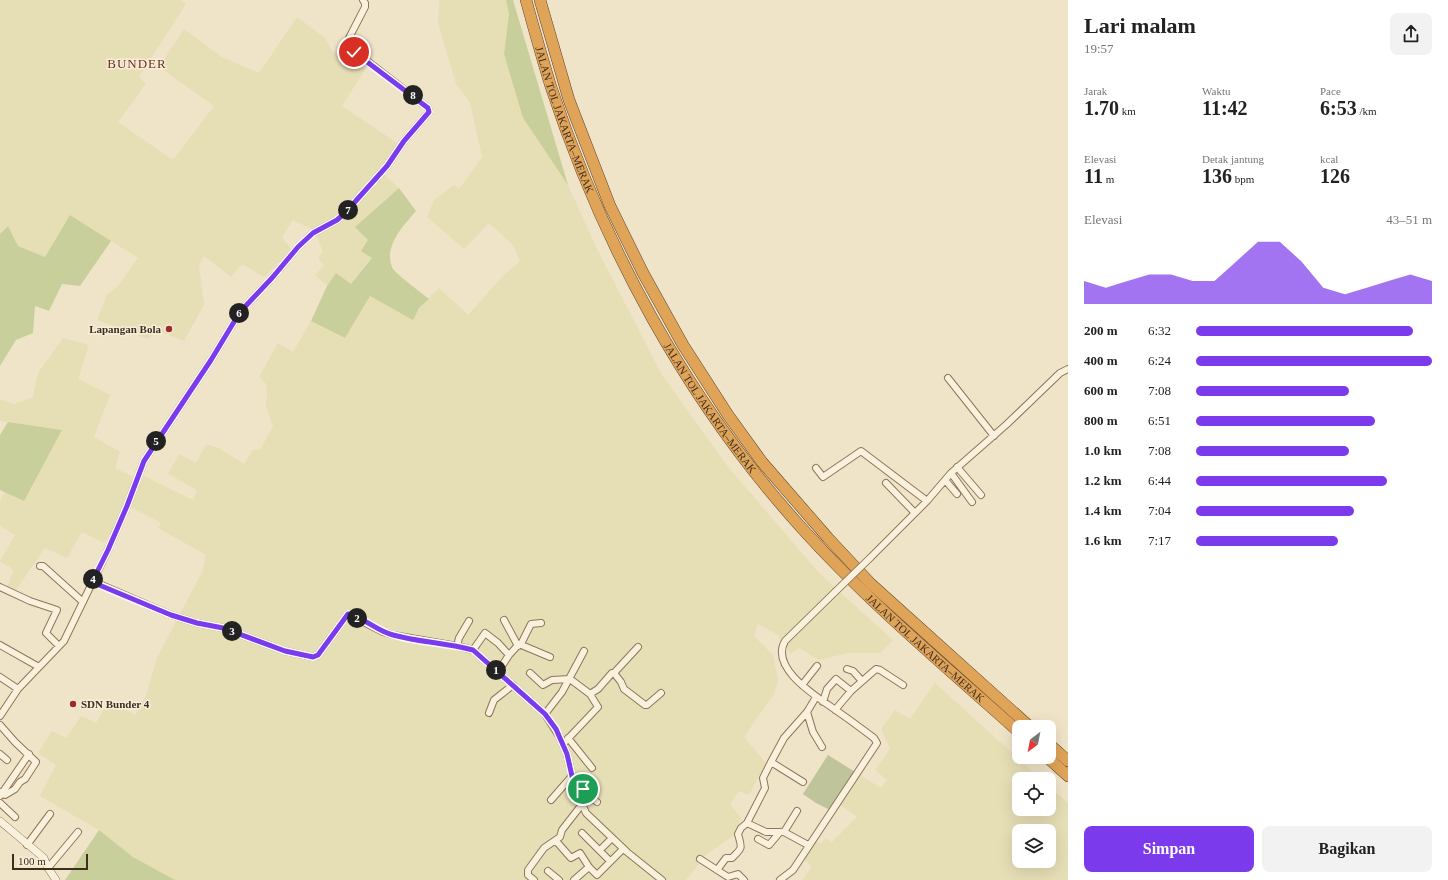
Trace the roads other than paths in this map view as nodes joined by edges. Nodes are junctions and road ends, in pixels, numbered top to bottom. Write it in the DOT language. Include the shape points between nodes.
graph roads {
  1 [pos="363,0"];
  2 [pos="526,0"];
  3 [pos="540,0"];
  4 [pos="1068,369"];
  5 [pos="948,378"];
  6 [pos="994,436"];
  7 [pos="957,467"];
  8 [pos="816,468"];
  9 [pos="951,473"];
  10 [pos="945,480"];
  11 [pos="886,483"];
  12 [pos="957,494"];
  13 [pos="980,495"];
  14 [pos="927,501"];
  15 [pos="972,502"];
  16 [pos="915,513"];
  17 [pos="40,566"];
  18 [pos="92,582"];
  19 [pos="0,587"];
  20 [pos="83,602"];
  21 [pos="504,620"];
  22 [pos="469,621"];
  23 [pos="541,623"];
  24 [pos="0,645"];
  25 [pos="519,645"];
  26 [pos="59,646"];
  27 [pos="457,646"];
  28 [pos="638,647"];
  29 [pos="473,650"];
  30 [pos="584,651"];
  31 [pos="509,655"];
  32 [pos="550,657"];
  33 [pos="817,666"];
  34 [pos="39,668"];
  35 [pos="847,669"];
  36 [pos="498,672"];
  37 [pos="530,673"];
  38 [pos="614,673"];
  39 [pos="0,678"];
  40 [pos="570,679"];
  41 [pos="862,681"];
  42 [pos="513,685"];
  43 [pos="802,685"];
  44 [pos="903,685"];
  45 [pos="18,689"];
  46 [pos="851,691"];
  47 [pos="661,693"];
  48 [pos="590,694"];
  49 [pos="816,697"];
  50 [pos="823,702"];
  51 [pos="835,710"];
  52 [pos="489,712"];
  53 [pos="807,712"];
  54 [pos="545,714"];
  55 [pos="0,716"];
  56 [pos="1022,720"];
  57 [pos="0,725"];
  58 [pos="1012,726"];
  59 [pos="568,738"];
  60 [pos="562,744"];
  61 [pos="822,747"];
  62 [pos="1056,750"];
  63 [pos="0,754"];
  64 [pos="29,754"];
  65 [pos="7,760"];
  66 [pos="1068,761"];
  67 [pos="771,762"];
  68 [pos="1055,764"];
  69 [pos="592,768"];
  70 [pos="572,776"];
  71 [pos="1068,776"];
  72 [pos="803,782"];
  73 [pos="586,793"];
  74 [pos="0,794"];
  75 [pos="551,800"];
  76 [pos="597,802"];
  77 [pos="583,803"];
  78 [pos="0,804"];
  79 [pos="797,811"];
  80 [pos="50,814"];
  81 [pos="15,817"];
  82 [pos="0,821"];
  83 [pos="747,823"];
  84 [pos="78,832"];
  85 [pos="782,832"];
  86 [pos="582,833"];
  87 [pos="612,838"];
  88 [pos="758,839"];
  89 [pos="556,841"];
  90 [pos="27,845"];
  91 [pos="808,845"];
  92 [pos="623,849"];
  93 [pos="600,850"];
  94 [pos="700,859"];
  95 [pos="610,861"];
  96 [pos="589,867"];
  97 [pos="48,868"];
  98 [pos="717,870"];
  99 [pos="548,871"];
  100 [pos="597,875"];
  101 [pos="52,878"];
  102 [pos="534,880"];
  103 [pos="559,880"];
  104 [pos="574,880"];
  105 [pos="591,880"];
  106 [pos="662,880"];
  107 [pos="744,880"];
  108 [pos="780,880"];
  1 -- 18 [label="street" via="365,7 347,42 349,47 417,98 429,112 387,166 345,213 313,233 298,247 240,312 144,461 127,506"];
  2 -- 58 [label="highway, JALAN TOL JAKARTA–MERAK" via="551,86 601,216 632,280 675,358 710,412 798,524 864,593"];
  3 -- 56 [label="highway, JALAN TOL JAKARTA–MERAK" via="569,100 610,206 683,345 728,415 762,462 871,584"];
  4 -- 6 [label="street" via="1060,373"];
  5 -- 6 [label="street"];
  6 -- 7 [label="street"];
  7 -- 9 [label="street"];
  7 -- 13 [label="street"];
  8 -- 14 [label="street" via="823,477 861,451"];
  9 -- 10 [label="street"];
  9 -- 15 [label="street"];
  10 -- 12 [label="street"];
  10 -- 14 [label="street"];
  11 -- 16 [label="street"];
  14 -- 16 [label="street"];
  16 -- 43 [label="street, bridge" via="785,641 782,655 790,673"];
  17 -- 20 [label="street" via="53,574"];
  18 -- 20 [label="street"];
  18 -- 27 [label="street" via="171,615 223,628 285,651 313,657 318,655 348,614 383,632"];
  19 -- 26 [label="street" via="56,610 46,634"];
  20 -- 26 [label="street" via="68,635"];
  21 -- 25 [label="street"];
  22 -- 27 [label="street"];
  23 -- 25 [label="street" via="531,624"];
  24 -- 34 [label="street"];
  25 -- 31 [label="street"];
  25 -- 32 [label="street"];
  26 -- 34 [label="street"];
  27 -- 29 [label="street"];
  28 -- 38 [label="street"];
  29 -- 31 [label="street" via="485,633"];
  29 -- 36 [label="street"];
  30 -- 40 [label="street"];
  31 -- 36 [label="street"];
  33 -- 43 [label="street"];
  34 -- 45 [label="street"];
  35 -- 41 [label="street" via="853,671"];
  36 -- 42 [label="street"];
  37 -- 40 [label="street" via="543,685 552,680"];
  38 -- 47 [label="street" via="622,682 624,690 646,705"];
  38 -- 48 [label="street"];
  39 -- 45 [label="street"];
  40 -- 48 [label="street"];
  40 -- 54 [label="street"];
  41 -- 44 [label="street" via="878,669"];
  41 -- 46 [label="street"];
  42 -- 52 [label="street" via="494,701"];
  42 -- 54 [label="street"];
  43 -- 49 [label="street"];
  45 -- 55 [label="street"];
  46 -- 50 [label="street" via="836,679 828,689"];
  46 -- 51 [label="street"];
  48 -- 59 [label="street" via="598,706"];
  49 -- 50 [label="street"];
  49 -- 53 [label="street"];
  50 -- 51 [label="street"];
  51 -- 91 [label="street" via="874,738 877,743"];
  53 -- 61 [label="street" via="813,732"];
  53 -- 67 [label="street" via="784,738"];
  54 -- 60 [label="street" via="556,729"];
  57 -- 64 [label="street"];
  59 -- 60 [label="street"];
  59 -- 69 [label="street"];
  60 -- 70 [label="street"];
  62 -- 66 [label="highway"];
  63 -- 65 [label="street"];
  64 -- 74 [label="street"];
  64 -- 74 [label="street" via="36,762 25,779 6,795"];
  67 -- 72 [label="street"];
  67 -- 83 [label="street" via="763,778 765,788"];
  68 -- 71 [label="highway"];
  70 -- 73 [label="street"];
  70 -- 75 [label="street"];
  73 -- 76 [label="street"];
  73 -- 77 [label="street"];
  77 -- 87 [label="street" via="586,813"];
  77 -- 89 [label="street"];
  78 -- 81 [label="street"];
  79 -- 85 [label="street"];
  80 -- 90 [label="street"];
  82 -- 90 [label="street"];
  83 -- 85 [label="street" via="766,832"];
  83 -- 98 [label="street" via="738,834 741,849 732,858 726,858"];
  84 -- 97 [label="street"];
  85 -- 88 [label="street" via="769,845"];
  85 -- 91 [label="street"];
  86 -- 93 [label="street"];
  87 -- 92 [label="street"];
  87 -- 93 [label="street"];
  89 -- 96 [label="street" via="570,858 580,852"];
  89 -- 102 [label="street" via="544,848 528,870 528,874"];
  90 -- 97 [label="street" via="44,858"];
  91 -- 108 [label="street" via="793,870"];
  92 -- 95 [label="street"];
  92 -- 106 [label="street"];
  93 -- 95 [label="street"];
  94 -- 98 [label="street"];
  95 -- 100 [label="street"];
  96 -- 100 [label="street"];
  96 -- 104 [label="street"];
  97 -- 101 [label="street"];
  98 -- 107 [label="street" via="729,878 738,874"];
  99 -- 103 [label="street"];
  100 -- 105 [label="street"];
}
